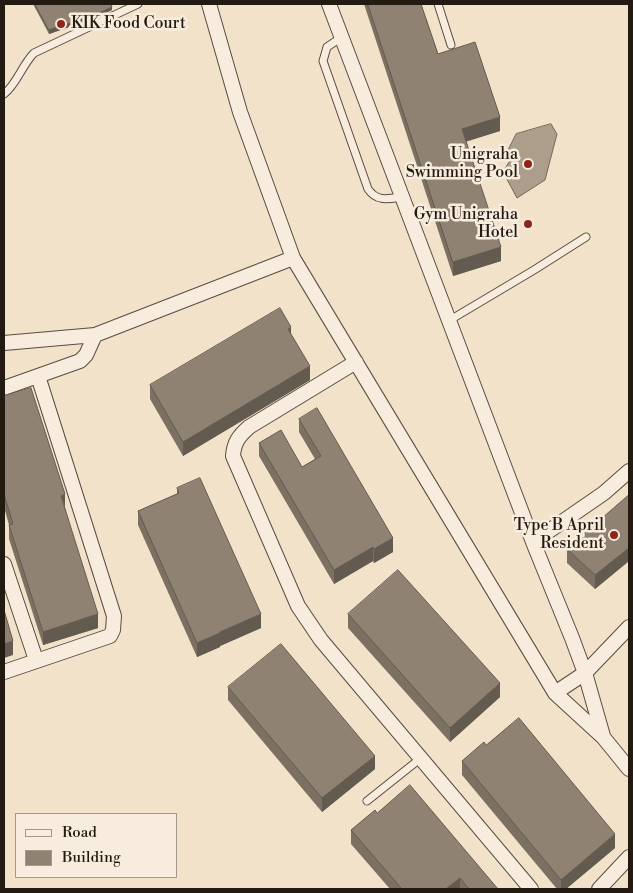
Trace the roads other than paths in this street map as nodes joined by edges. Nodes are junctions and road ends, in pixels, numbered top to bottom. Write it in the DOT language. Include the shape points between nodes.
graph roads {
  1 [pos="138,4"];
  2 [pos="210,4"];
  3 [pos="329,4"];
  4 [pos="438,4"];
  5 [pos="342,37"];
  6 [pos="451,45"];
  7 [pos="4,94"];
  8 [pos="402,197"];
  9 [pos="586,237"];
  10 [pos="293,258"];
  11 [pos="450,320"];
  12 [pos="94,334"];
  13 [pos="4,343"];
  14 [pos="356,362"];
  15 [pos="38,376"];
  16 [pos="4,388"];
  17 [pos="629,471"];
  18 [pos="533,542"];
  19 [pos="4,564"];
  20 [pos="629,627"];
  21 [pos="36,660"];
  22 [pos="4,672"];
  23 [pos="585,673"];
  24 [pos="555,693"];
  25 [pos="604,737"];
  26 [pos="421,758"];
  27 [pos="629,769"];
  28 [pos="367,801"];
  29 [pos="629,857"];
  30 [pos="531,889"];
  31 [pos="599,889"];
  1 -- 7 [label="lane" via="34,53"];
  2 -- 10 [label="street" via="240,112"];
  3 -- 5 [label="street"];
  4 -- 6 [label="lane"];
  5 -- 8 [label="street"];
  5 -- 8 [label="lane" via="327,47 323,61 368,189 384,200"];
  8 -- 11 [label="street"];
  9 -- 11 [label="lane"];
  10 -- 12 [label="street"];
  10 -- 14 [label="street"];
  11 -- 18 [label="street"];
  12 -- 13 [label="street"];
  12 -- 15 [label="street" via="86,355 80,361"];
  14 -- 24 [label="street"];
  14 -- 26 [label="street" via="249,427 238,437 233,456 298,606 321,640"];
  15 -- 16 [label="street"];
  15 -- 21 [label="street" via="114,616 110,636"];
  17 -- 18 [label="street" via="604,493"];
  18 -- 23 [label="street"];
  19 -- 21 [label="street"];
  20 -- 23 [label="street"];
  21 -- 22 [label="street"];
  23 -- 24 [label="street"];
  23 -- 25 [label="street"];
  24 -- 25 [label="street"];
  25 -- 27 [label="street"];
  26 -- 28 [label="lane"];
  26 -- 30 [label="street"];
  29 -- 31 [label="street"];
}
